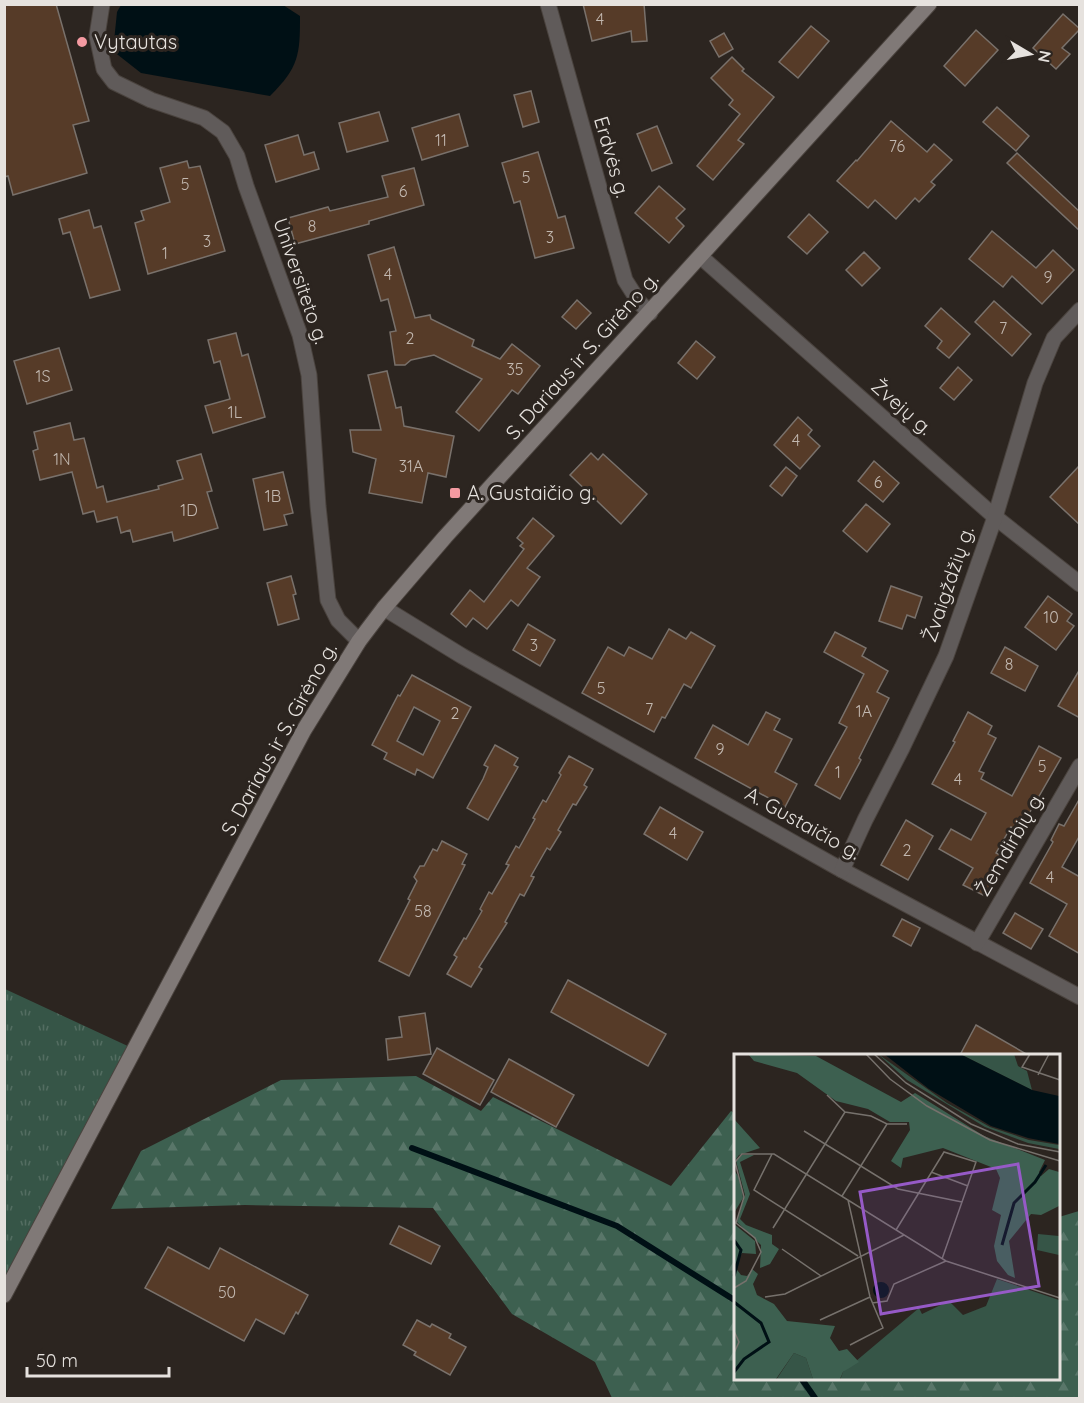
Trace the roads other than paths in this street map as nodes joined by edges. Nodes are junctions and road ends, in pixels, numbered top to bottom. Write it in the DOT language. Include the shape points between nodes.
graph roads {
  1 [pos="102,4"];
  2 [pos="548,4"];
  3 [pos="929,4"];
  4 [pos="701,256"];
  5 [pos="1080,310"];
  6 [pos="650,313"];
  7 [pos="994,517"];
  8 [pos="1080,584"];
  9 [pos="384,608"];
  10 [pos="359,641"];
  11 [pos="1080,766"];
  12 [pos="842,870"];
  13 [pos="977,943"];
  14 [pos="1080,997"];
  15 [pos="4,1295"];
  1 -- 10 [label="street, Universiteto g." via="97,36 104,69 114,82 204,118 224,132 237,156 300,335 309,375 328,600 338,621"];
  2 -- 6 [label="street, Erdvės g." via="625,280"];
  3 -- 4 [label="street, S. Dariaus ir S. Girėno g."];
  4 -- 6 [label="street, S. Dariaus ir S. Girėno g."];
  4 -- 7 [label="street, Žvejų g."];
  5 -- 7 [label="street, Žvaigždžių g." via="1054,338 1035,383"];
  6 -- 9 [label="street, S. Dariaus ir S. Girėno g."];
  7 -- 8 [label="street, Žvejų g."];
  7 -- 12 [label="street, Žvaigždžių g." via="946,656"];
  9 -- 10 [label="street, S. Dariaus ir S. Girėno g."];
  9 -- 12 [label="street, A. Gustaičio g."];
  10 -- 15 [label="street, S. Dariaus ir S. Girėno g." via="304,730"];
  11 -- 13 [label="street, Žemdirbių g."];
  12 -- 13 [label="street, A. Gustaičio g."];
  13 -- 14 [label="street, A. Gustaičio g."];
}
